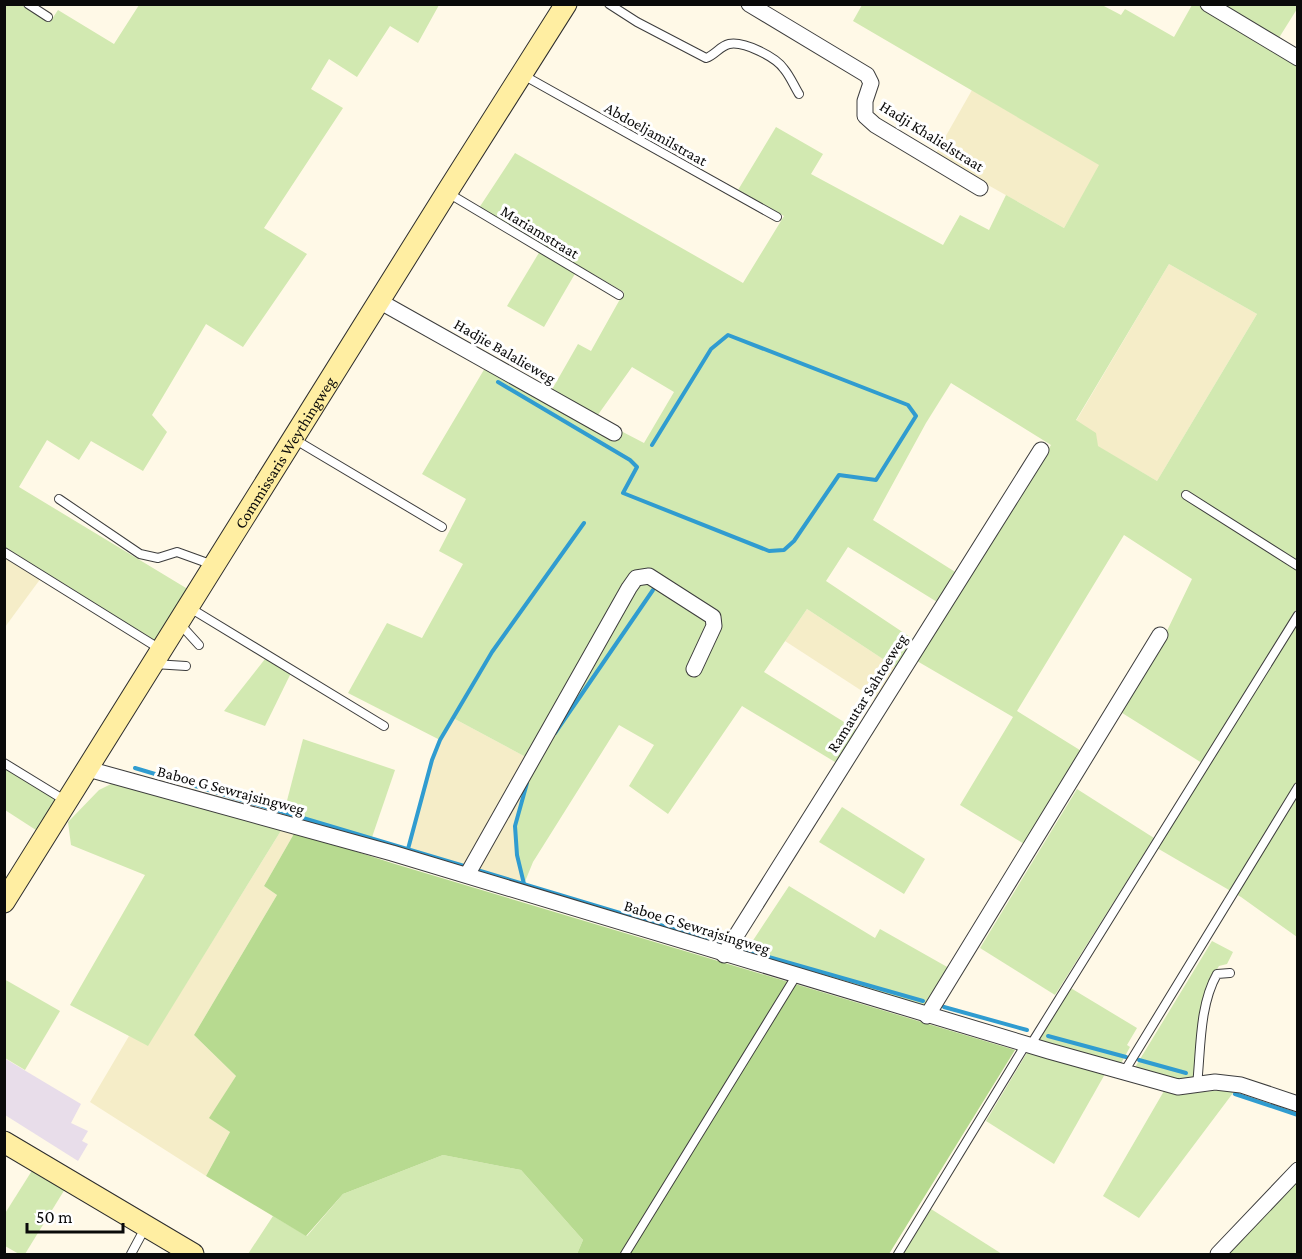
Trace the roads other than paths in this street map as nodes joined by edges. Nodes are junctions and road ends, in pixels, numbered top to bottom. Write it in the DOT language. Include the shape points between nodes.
graph roads {
  1 [pos="28,4"];
  2 [pos="566,4"];
  3 [pos="609,4"];
  4 [pos="749,4"];
  5 [pos="1208,4"];
  6 [pos="48,16"];
  7 [pos="1298,58"];
  8 [pos="521,74"];
  9 [pos="799,94"];
  10 [pos="980,188"];
  11 [pos="447,192"];
  12 [pos="777,217"];
  13 [pos="619,295"];
  14 [pos="379,301"];
  15 [pos="614,434"];
  16 [pos="294,438"];
  17 [pos="1041,450"];
  18 [pos="1186,495"];
  19 [pos="59,499"];
  20 [pos="442,528"];
  21 [pos="4,552"];
  22 [pos="214,566"];
  23 [pos="1298,566"];
  24 [pos="184,615"];
  25 [pos="1298,615"];
  26 [pos="1160,635"];
  27 [pos="199,645"];
  28 [pos="157,657"];
  29 [pos="186,666"];
  30 [pos="694,669"];
  31 [pos="384,726"];
  32 [pos="4,763"];
  33 [pos="88,768"];
  34 [pos="1298,787"];
  35 [pos="67,802"];
  36 [pos="466,875"];
  37 [pos="4,902"];
  38 [pos="724,955"];
  39 [pos="1230,973"];
  40 [pos="796,976"];
  41 [pos="927,1016"];
  42 [pos="1028,1045"];
  43 [pos="1124,1072"];
  44 [pos="1197,1084"];
  45 [pos="1298,1104"];
  46 [pos="4,1142"];
  47 [pos="1298,1170"];
  48 [pos="146,1226"];
  49 [pos="131,1254"];
  50 [pos="193,1254"];
  51 [pos="626,1254"];
  52 [pos="898,1254"];
  53 [pos="1218,1254"];
  1 -- 6 [label="lane"];
  2 -- 8 [label="main road, Commissaris Weythingweg"];
  3 -- 9 [label="lane" via="705,58 722,46 747,46 777,61"];
  4 -- 10 [label="street, Hadji Khalielstraat" via="867,75 871,83 865,116"];
  5 -- 7 [label="street"];
  8 -- 11 [label="main road, Commissaris Weythingweg"];
  8 -- 12 [label="lane, Abdoeljamilstraat"];
  11 -- 13 [label="lane, Mariamstraat"];
  11 -- 14 [label="main road, Commissaris Weythingweg"];
  14 -- 15 [label="street, Hadjie Balalieweg"];
  14 -- 16 [label="main road, Commissaris Weythingweg"];
  16 -- 20 [label="lane"];
  16 -- 22 [label="main road, Commissaris Weythingweg"];
  17 -- 38 [label="street, Ramautar Sahtoeweg"];
  18 -- 23 [label="lane"];
  19 -- 22 [label="lane" via="140,554 158,558 177,552"];
  21 -- 28 [label="lane"];
  22 -- 24 [label="main road, Commissaris Weythingweg"];
  24 -- 27 [label="lane"];
  24 -- 28 [label="main road, Commissaris Weythingweg"];
  24 -- 31 [label="lane"];
  25 -- 42 [label="lane"];
  26 -- 41 [label="street"];
  28 -- 29 [label="lane"];
  28 -- 33 [label="main road, Commissaris Weythingweg"];
  30 -- 36 [label="street" via="714,626 713,617 648,576 636,578"];
  32 -- 35 [label="lane"];
  33 -- 35 [label="main road, Commissaris Weythingweg"];
  33 -- 36 [label="street, Baboe G Sewrajsingweg"];
  34 -- 43 [label="lane"];
  35 -- 37 [label="main road, Commissaris Weythingweg"];
  36 -- 38 [label="street, Baboe G Sewrajsingweg"];
  38 -- 40 [label="street, Baboe G Sewrajsingweg"];
  39 -- 44 [label="lane" via="1217,974 1210,986"];
  40 -- 41 [label="street, Baboe G Sewrajsingweg"];
  40 -- 51 [label="lane"];
  41 -- 42 [label="street, Baboe G Sewrajsingweg"];
  42 -- 43 [label="street, Baboe G Sewrajsingweg"];
  42 -- 52 [label="lane"];
  43 -- 44 [label="street, Baboe G Sewrajsingweg" via="1178,1087"];
  44 -- 45 [label="street, Baboe G Sewrajsingweg" via="1241,1085"];
  46 -- 48 [label="main road"];
  47 -- 53 [label="street"];
  48 -- 49 [label="lane"];
  48 -- 50 [label="main road"];
}
